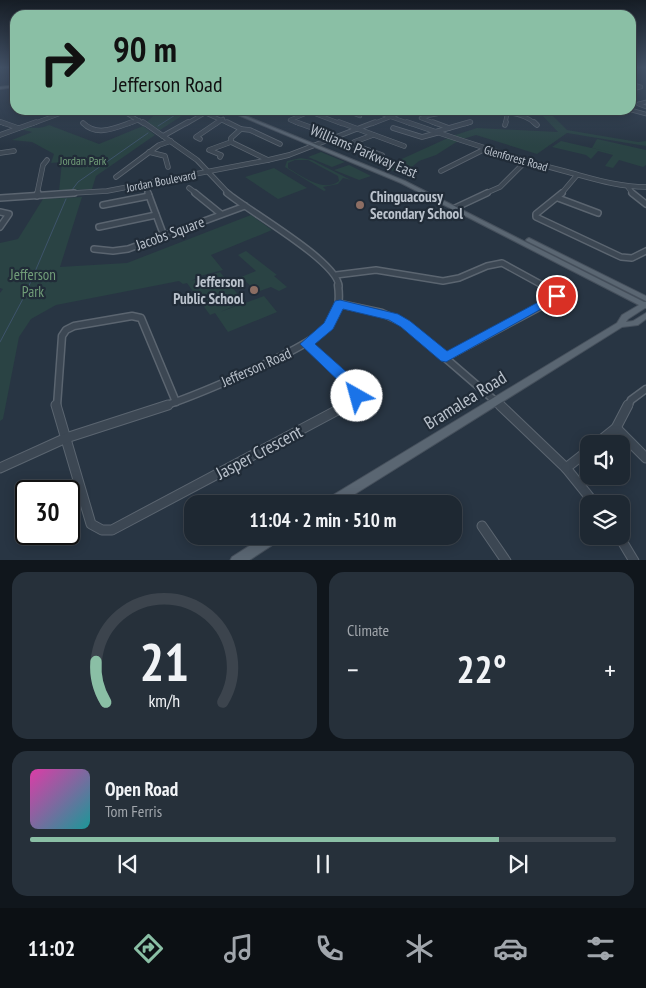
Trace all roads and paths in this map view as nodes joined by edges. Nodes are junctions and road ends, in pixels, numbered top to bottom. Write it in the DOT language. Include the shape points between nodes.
graph roads {
  1 [pos="646,102"];
  2 [pos="646,107"];
  3 [pos="52,115"];
  4 [pos="131,115"];
  5 [pos="198,115"];
  6 [pos="214,115"];
  7 [pos="241,115"];
  8 [pos="249,115"];
  9 [pos="302,115"];
  10 [pos="322,115"];
  11 [pos="387,115"];
  12 [pos="393,115"];
  13 [pos="437,115"];
  14 [pos="506,115"];
  15 [pos="390,116"];
  16 [pos="223,119"];
  17 [pos="139,120"];
  18 [pos="0,122"];
  19 [pos="83,122"];
  20 [pos="471,122"];
  21 [pos="504,125"];
  22 [pos="537,125"];
  23 [pos="18,128"];
  24 [pos="393,128"];
  25 [pos="448,128"];
  26 [pos="356,129"];
  27 [pos="241,130"];
  28 [pos="318,130"];
  29 [pos="436,132"];
  30 [pos="0,134"];
  31 [pos="373,135"];
  32 [pos="163,136"];
  33 [pos="200,139"];
  34 [pos="171,142"];
  35 [pos="231,142"];
  36 [pos="280,144"];
  37 [pos="316,144"];
  38 [pos="404,146"];
  39 [pos="485,149"];
  40 [pos="14,151"];
  41 [pos="150,152"];
  42 [pos="0,153"];
  43 [pos="382,155"];
  44 [pos="220,157"];
  45 [pos="48,160"];
  46 [pos="268,160"];
  47 [pos="526,161"];
  48 [pos="168,167"];
  49 [pos="441,171"];
  50 [pos="206,172"];
  51 [pos="577,175"];
  52 [pos="116,177"];
  53 [pos="145,184"];
  54 [pos="628,187"];
  55 [pos="646,187"];
  56 [pos="188,188"];
  57 [pos="37,196"];
  58 [pos="149,196"];
  59 [pos="0,198"];
  60 [pos="558,198"];
  61 [pos="202,199"];
  62 [pos="193,202"];
  63 [pos="646,204"];
  64 [pos="104,205"];
  65 [pos="245,206"];
  66 [pos="458,207"];
  67 [pos="0,212"];
  68 [pos="598,213"];
  69 [pos="221,214"];
  70 [pos="156,215"];
  71 [pos="0,227"];
  72 [pos="99,227"];
  73 [pos="164,236"];
  74 [pos="94,249"];
  75 [pos="646,251"];
  76 [pos="336,275"];
  77 [pos="646,303"];
  78 [pos="340,304"];
  79 [pos="646,316"];
  80 [pos="620,325"];
  81 [pos="307,344"];
  82 [pos="446,357"];
  83 [pos="646,389"];
  84 [pos="176,402"];
  85 [pos="496,402"];
  86 [pos="616,428"];
  87 [pos="607,435"];
  88 [pos="66,438"];
  89 [pos="580,457"];
  90 [pos="646,458"];
  91 [pos="0,468"];
  92 [pos="566,468"];
  93 [pos="344,495"];
  94 [pos="588,495"];
  95 [pos="482,526"];
  96 [pos="261,545"];
  97 [pos="625,545"];
  98 [pos="236,560"];
  99 [pos="506,560"];
  100 [pos="634,560"];
  1 -- 2 [label="street" via="638,104"];
  3 -- 23 [label="street"];
  4 -- 17 [label="street"];
  5 -- 32 [label="street"];
  6 -- 16 [label="street"];
  7 -- 37 [label="main road, Williams Parkway East"];
  8 -- 37 [label="main road, Williams Parkway East"];
  9 -- 28 [label="street" via="290,120"];
  10 -- 26 [label="street"];
  11 -- 15 [label="street, Glenforest Road"];
  12 -- 15 [label="street, Jordan Boulevard"];
  13 -- 25 [label="street" via="421,118"];
  14 -- 21 [label="street"];
  14 -- 22 [label="street" via="528,117"];
  15 -- 26 [label="street, Jordan Boulevard"];
  15 -- 29 [label="street, Glenforest Road"];
  16 -- 27 [label="street" via="238,125"];
  16 -- 33 [label="street" via="196,137"];
  17 -- 19 [label="street" via="104,131 85,126"];
  17 -- 32 [label="street"];
  18 -- 23 [label="street"];
  20 -- 25 [label="street"];
  23 -- 30 [label="street"];
  24 -- 29 [label="street" via="422,137"];
  25 -- 29 [label="street"];
  26 -- 31 [label="street"];
  26 -- 37 [label="street, Jordan Boulevard"];
  27 -- 35 [label="street" via="231,138"];
  27 -- 36 [label="street" via="250,130"];
  29 -- 39 [label="street, Glenforest Road"];
  31 -- 38 [label="street"];
  31 -- 43 [label="street" via="354,142 354,145"];
  32 -- 34 [label="street"];
  34 -- 41 [label="street"];
  34 -- 50 [label="street" via="196,160"];
  35 -- 44 [label="street" via="209,150"];
  35 -- 46 [label="street"];
  37 -- 46 [label="street, Jordan Boulevard"];
  37 -- 66 [label="main road, Williams Parkway East"];
  39 -- 47 [label="street, Glenforest Road"];
  39 -- 49 [label="street"];
  40 -- 42 [label="street"];
  41 -- 48 [label="street" via="166,156"];
  41 -- 52 [label="street"];
  45 -- 57 [label="street" via="43,165"];
  46 -- 50 [label="street, Jordan Boulevard"];
  47 -- 51 [label="street, Glenforest Road"];
  47 -- 66 [label="street" via="500,187"];
  50 -- 53 [label="street, Jordan Boulevard"];
  50 -- 65 [label="street"];
  51 -- 54 [label="street, Glenforest Road"];
  51 -- 60 [label="street"];
  53 -- 57 [label="street, Jordan Boulevard" via="93,193"];
  53 -- 58 [label="street"];
  54 -- 55 [label="street, Glenforest Road"];
  54 -- 63 [label="street"];
  56 -- 61 [label="street"];
  57 -- 59 [label="street, Jordan Boulevard"];
  58 -- 64 [label="street"];
  58 -- 70 [label="street"];
  60 -- 68 [label="street"];
  60 -- 75 [label="street" via="536,217 621,258 632,258"];
  61 -- 62 [label="street"];
  61 -- 69 [label="street"];
  65 -- 69 [label="street, Jacobs Square"];
  65 -- 76 [label="street" via="324,262"];
  66 -- 77 [label="main road, Williams Parkway East"];
  67 -- 71 [label="street" via="9,214"];
  69 -- 73 [label="street, Jacobs Square"];
  70 -- 72 [label="street"];
  70 -- 73 [label="street"];
  73 -- 74 [label="street, Jacobs Square" via="121,250"];
  76 -- 78 [label="street"];
  76 -- 82 [label="street" via="382,270 443,281 464,278 502,263 556,292 556,298"];
  77 -- 80 [label="main road, Bramalea Road" via="625,316"];
  78 -- 81 [label="street, Jefferson Road" via="329,326"];
  78 -- 82 [label="street" via="393,317"];
  79 -- 80 [label="main road, Bramalea Road" via="635,323"];
  80 -- 85 [label="main road, Bramalea Road"];
  81 -- 84 [label="street, Jefferson Road"];
  81 -- 88 [label="street, Jasper Crescent" via="355,388 357,396 352,402 112,530 102,530 91,524"];
  82 -- 85 [label="street"];
  83 -- 86 [label="street" via="631,400"];
  84 -- 88 [label="street, Jefferson Road"];
  84 -- 88 [label="street" via="141,318 132,316 74,326 62,336 56,403"];
  85 -- 92 [label="street"];
  85 -- 93 [label="main road, Bramalea Road"];
  86 -- 87 [label="street"];
  86 -- 90 [label="street"];
  88 -- 91 [label="street, Jefferson Road"];
  89 -- 92 [label="street"];
  92 -- 94 [label="street"];
  95 -- 99 [label="street"];
  96 -- 98 [label="main road"];
  97 -- 100 [label="street"];
}
